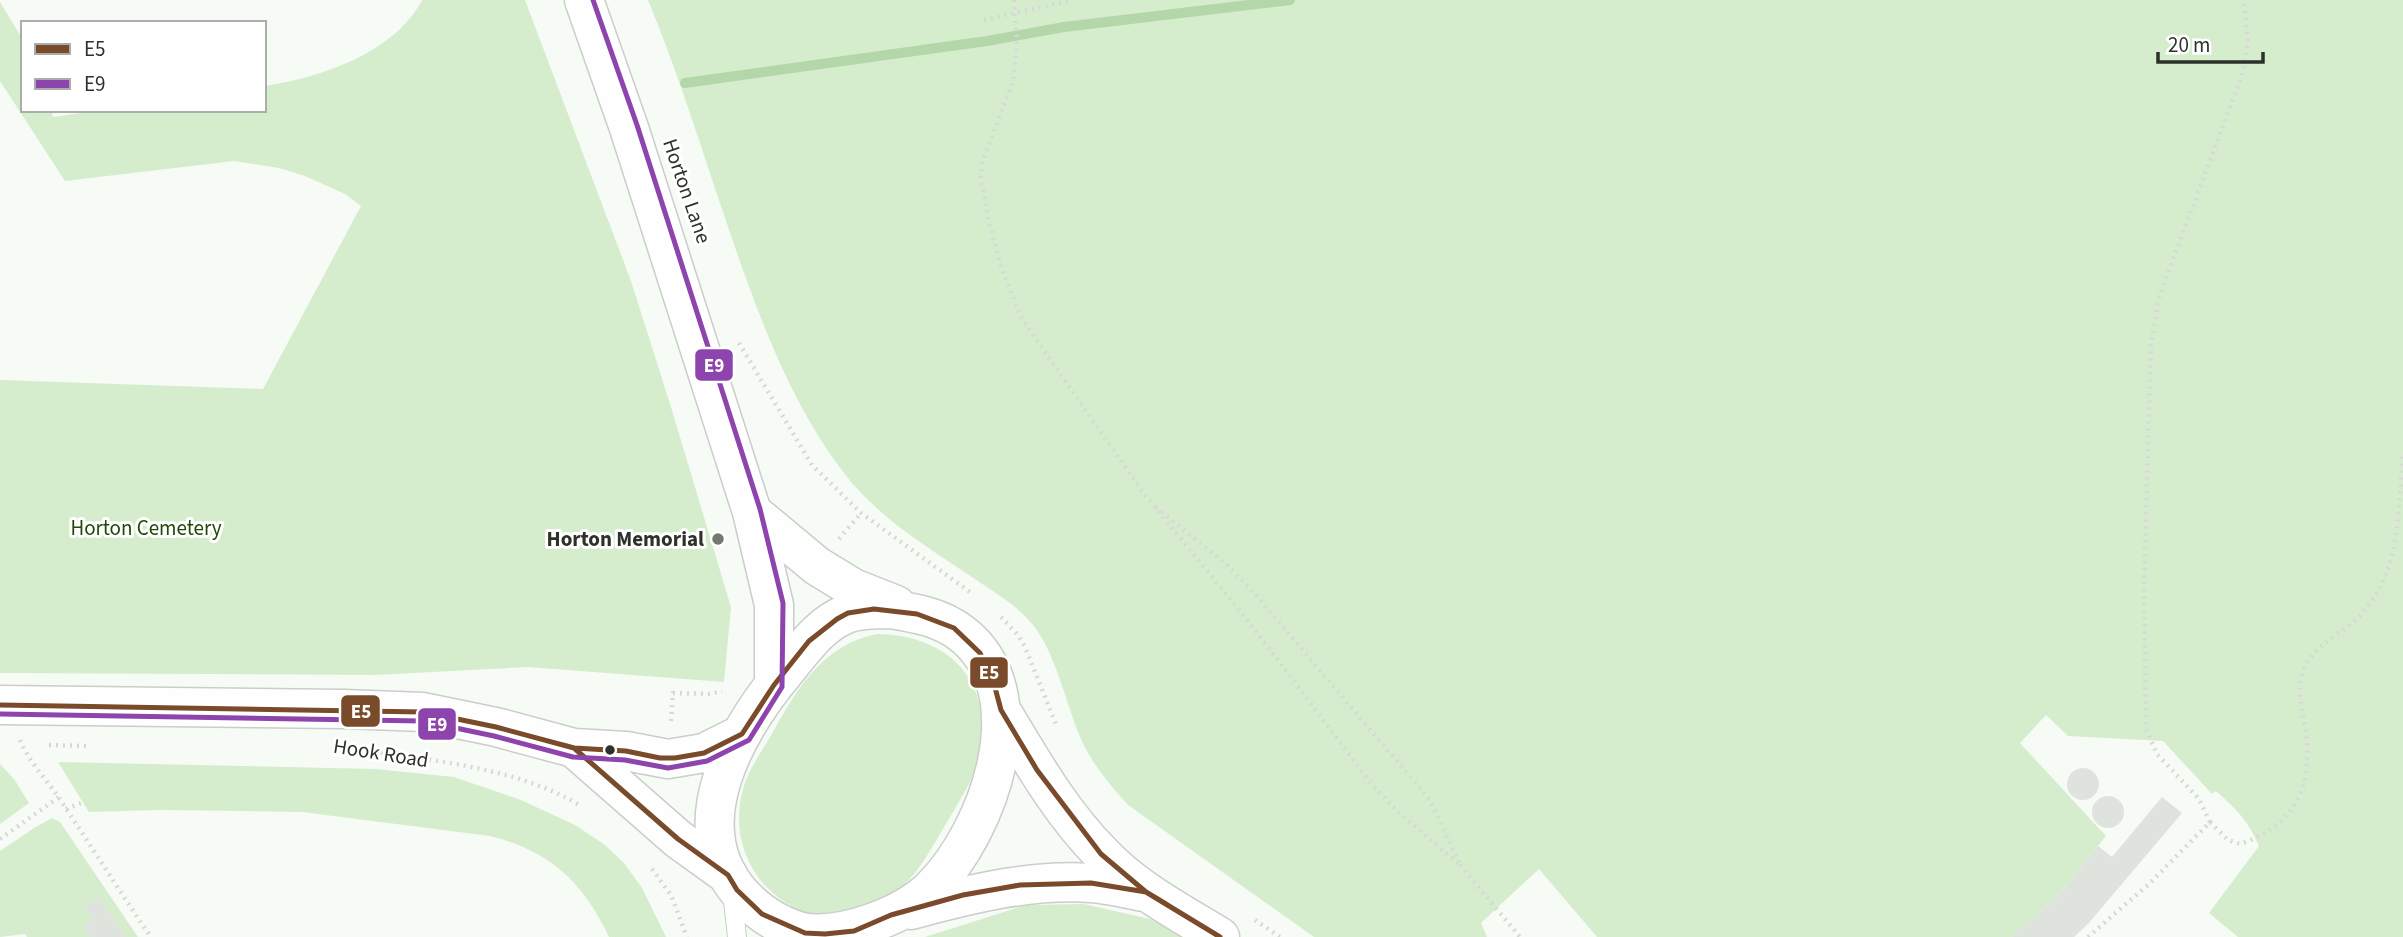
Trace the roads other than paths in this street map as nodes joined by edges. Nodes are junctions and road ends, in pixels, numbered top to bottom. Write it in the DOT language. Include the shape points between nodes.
graph roads {
  1 [pos="584,0"];
  2 [pos="752,512"];
  3 [pos="916,614"];
  4 [pos="774,684"];
  5 [pos="1001,710"];
  6 [pos="12,723"];
  7 [pos="742,734"];
  8 [pos="574,748"];
  9 [pos="728,876"];
  10 [pos="1146,892"];
  11 [pos="874,925"];
  12 [pos="1234,926"];
  13 [pos="737,937"];
  1 -- 2 [label="main road, Horton Lane"];
  2 -- 3 [label="main road" via="826,572"];
  2 -- 4 [label="main road, Horton Lane" via="774,605"];
  3 -- 4 [label="main road" via="874,609 848,613 822,628"];
  3 -- 5 [label="main road" via="945,623 971,643 986,663"];
  4 -- 7 [label="main road"];
  5 -- 10 [label="main road" via="1065,809 1101,854"];
  5 -- 11 [label="main road" via="998,764 966,839 929,891"];
  6 -- 8 [label="main road, Hook Road" via="344,709 423,712"];
  7 -- 8 [label="main road, Hook Road" via="704,753 675,758"];
  7 -- 9 [label="main road" via="720,781 715,807 717,850"];
  8 -- 9 [label="main road, Hook Road" via="678,839"];
  9 -- 11 [label="main road" via="753,906 792,929 839,933"];
  9 -- 13 [label="lane"];
  10 -- 11 [label="main road" via="1091,883 1020,885 964,895"];
  10 -- 12 [label="main road"];
}
